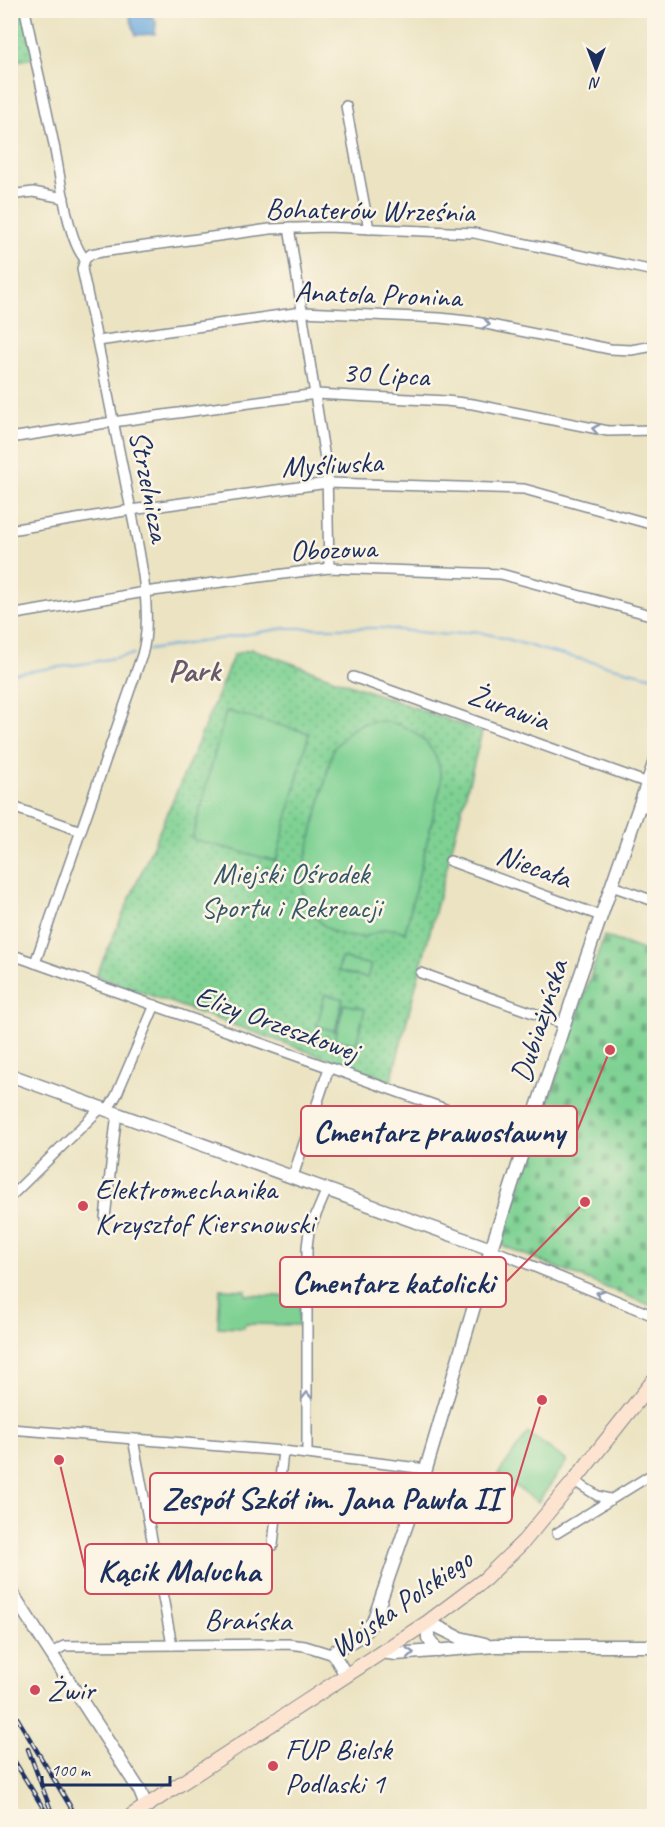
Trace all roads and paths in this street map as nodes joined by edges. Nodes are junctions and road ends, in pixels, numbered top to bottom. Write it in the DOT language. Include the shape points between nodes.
graph roads {
  1 [pos="25,10"];
  2 [pos="346,106"];
  3 [pos="10,195"];
  4 [pos="64,198"];
  5 [pos="289,227"];
  6 [pos="369,229"];
  7 [pos="85,259"];
  8 [pos="654,271"];
  9 [pos="302,312"];
  10 [pos="98,341"];
  11 [pos="654,346"];
  12 [pos="316,394"];
  13 [pos="113,422"];
  14 [pos="654,430"];
  15 [pos="10,438"];
  16 [pos="328,483"];
  17 [pos="131,510"];
  18 [pos="654,525"];
  19 [pos="10,530"];
  20 [pos="329,568"];
  21 [pos="145,592"];
  22 [pos="10,615"];
  23 [pos="654,616"];
  24 [pos="353,677"];
  25 [pos="654,765"];
  26 [pos="648,783"];
  27 [pos="640,805"];
  28 [pos="10,806"];
  29 [pos="654,810"];
  30 [pos="81,831"];
  31 [pos="450,861"];
  32 [pos="612,886"];
  33 [pos="654,901"];
  34 [pos="601,916"];
  35 [pos="10,954"];
  36 [pos="35,963"];
  37 [pos="421,973"];
  38 [pos="155,1005"];
  39 [pos="564,1024"];
  40 [pos="329,1068"];
  41 [pos="10,1075"];
  42 [pos="109,1109"];
  43 [pos="526,1138"];
  44 [pos="294,1176"];
  45 [pos="327,1189"];
  46 [pos="10,1197"];
  47 [pos="105,1218"];
  48 [pos="491,1249"];
  49 [pos="654,1316"];
  50 [pos="654,1380"];
  51 [pos="10,1429"];
  52 [pos="133,1438"];
  53 [pos="283,1451"];
  54 [pos="307,1454"];
  55 [pos="426,1470"];
  56 [pos="654,1473"];
  57 [pos="574,1481"];
  58 [pos="610,1499"];
  59 [pos="557,1533"];
  60 [pos="273,1545"];
  61 [pos="10,1590"];
  62 [pos="446,1610"];
  63 [pos="428,1622"];
  64 [pos="447,1630"];
  65 [pos="172,1645"];
  66 [pos="495,1646"];
  67 [pos="654,1646"];
  68 [pos="438,1651"];
  69 [pos="381,1652"];
  70 [pos="52,1653"];
  71 [pos="334,1655"];
  72 [pos="346,1675"];
  73 [pos="148,1811"];
  74 [pos="131,1816"];
  1 -- 4 [label="street, Strzelnicza"];
  2 -- 6 [label="street"];
  3 -- 4 [label="street" via="33,192"];
  4 -- 7 [label="street, Strzelnicza" via="78,252"];
  5 -- 6 [label="street, Bohaterów Września"];
  5 -- 7 [label="street, Bohaterów Września" via="101,252"];
  5 -- 9 [label="street"];
  6 -- 8 [label="street, Bohaterów Września" via="474,233"];
  7 -- 10 [label="street, Strzelnicza" via="82,269"];
  9 -- 10 [label="street, Anatola Pronina"];
  9 -- 11 [label="street, Anatola Pronina, one-way" via="440,318 610,349"];
  9 -- 12 [label="street"];
  10 -- 13 [label="street, Strzelnicza"];
  12 -- 13 [label="street, 30 Lipca"];
  14 -- 12 [label="street, 30 Lipca, one-way" via="608,432 446,401"];
  12 -- 16 [label="street"];
  13 -- 15 [label="street, 30 Lipca"];
  13 -- 17 [label="street, Strzelnicza"];
  16 -- 17 [label="street, Myśliwska"];
  16 -- 18 [label="street, Myśliwska" via="524,489"];
  16 -- 20 [label="street"];
  17 -- 19 [label="street, Myśliwska"];
  17 -- 21 [label="street, Strzelnicza"];
  20 -- 21 [label="street, Obozowa"];
  20 -- 23 [label="street, Obozowa" via="501,574"];
  21 -- 22 [label="street, Obozowa"];
  21 -- 30 [label="street, Strzelnicza" via="144,652"];
  24 -- 26 [label="street, Żurawia"];
  25 -- 26 [label="street, Dubiażyńska"];
  26 -- 27 [label="street, Dubiażyńska"];
  27 -- 29 [label="street"];
  27 -- 32 [label="street, Dubiażyńska"];
  28 -- 30 [label="street"];
  30 -- 36 [label="street, Strzelnicza"];
  31 -- 34 [label="street, Niecała"];
  32 -- 33 [label="street"];
  32 -- 34 [label="street, Dubiażyńska"];
  34 -- 39 [label="street, Dubiażyńska"];
  35 -- 36 [label="street, Elizy Orzeszkowej"];
  36 -- 38 [label="street, Elizy Orzeszkowej"];
  37 -- 39 [label="street"];
  38 -- 40 [label="street, Elizy Orzeszkowej"];
  38 -- 42 [label="street"];
  39 -- 43 [label="street, Dubiażyńska"];
  40 -- 43 [label="street, Elizy Orzeszkowej"];
  40 -- 44 [label="street"];
  41 -- 42 [label="street"];
  42 -- 44 [label="street"];
  42 -- 46 [label="street"];
  42 -- 47 [label="street"];
  43 -- 48 [label="street, Dubiażyńska"];
  44 -- 45 [label="street"];
  45 -- 48 [label="street"];
  54 -- 45 [label="street, one-way" via="307,1247 309,1231"];
  49 -- 48 [label="street, one-way"];
  48 -- 55 [label="street, Dubiażyńska"];
  50 -- 57 [label="main road, Wojska Polskiego"];
  51 -- 52 [label="street"];
  52 -- 53 [label="street"];
  52 -- 65 [label="street, Brańska"];
  53 -- 54 [label="street"];
  53 -- 60 [label="street"];
  54 -- 55 [label="street"];
  55 -- 71 [label="street, Dubiażyńska" via="373,1622"];
  56 -- 58 [label="street"];
  57 -- 58 [label="street"];
  57 -- 62 [label="main road, Wojska Polskiego" via="505,1561"];
  58 -- 59 [label="street"];
  61 -- 70 [label="street"];
  62 -- 63 [label="main road, Wojska Polskiego"];
  62 -- 64 [label="street"];
  63 -- 64 [label="street"];
  63 -- 68 [label="street" via="429,1640"];
  63 -- 69 [label="main road, Wojska Polskiego"];
  64 -- 66 [label="street" via="460,1638"];
  65 -- 70 [label="street, Brańska" via="64,1646"];
  65 -- 71 [label="street, Brańska" via="288,1644"];
  66 -- 67 [label="street"];
  66 -- 68 [label="street"];
  69 -- 68 [label="street, one-way"];
  69 -- 72 [label="main road, Wojska Polskiego"];
  70 -- 73 [label="street" via="140,1791"];
  71 -- 72 [label="street"];
  72 -- 73 [label="main road, Wojska Polskiego"];
  73 -- 74 [label="main road, Wojska Polskiego"];
}
